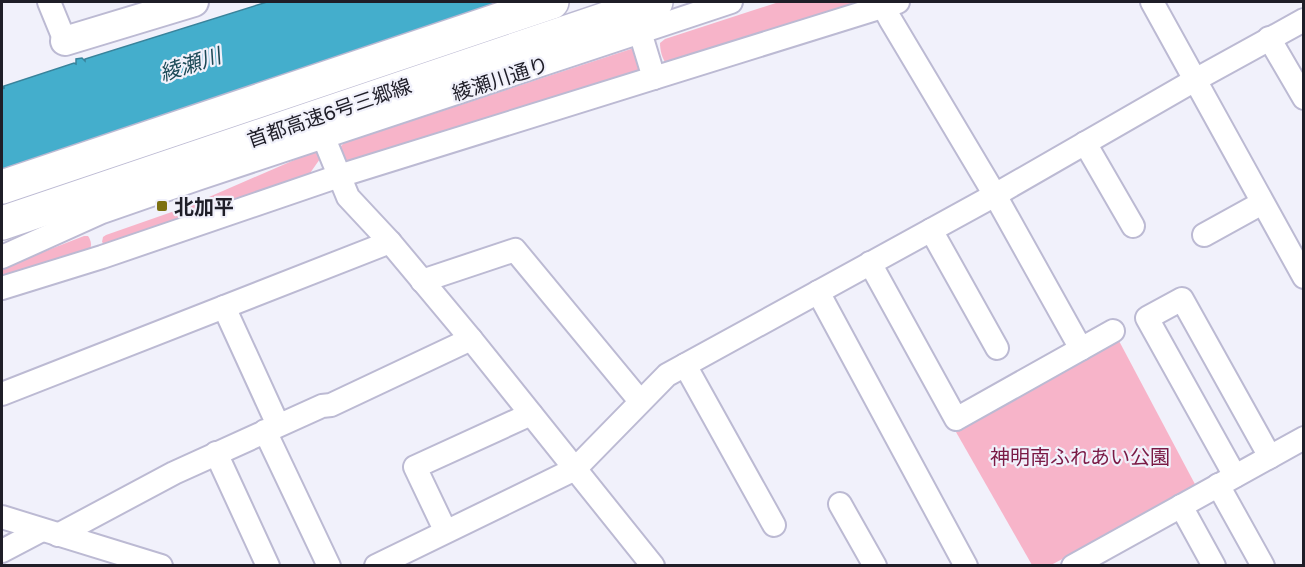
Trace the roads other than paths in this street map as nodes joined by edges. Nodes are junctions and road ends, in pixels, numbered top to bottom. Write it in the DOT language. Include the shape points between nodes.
graph roads {
  1 [pos="49,2"];
  2 [pos="194,2"];
  3 [pos="552,2"];
  4 [pos="656,2"];
  5 [pos="731,2"];
  6 [pos="1152,2"];
  7 [pos="887,3"];
  8 [pos="1304,20"];
  9 [pos="640,32"];
  10 [pos="1269,38"];
  11 [pos="65,41"];
  12 [pos="654,78"];
  13 [pos="1195,80"];
  14 [pos="1304,98"];
  15 [pos="323,136"];
  16 [pos="1085,143"];
  17 [pos="339,176"];
  18 [pos="2,187"];
  19 [pos="995,195"];
  20 [pos="1262,202"];
  21 [pos="2,223"];
  22 [pos="1133,226"];
  23 [pos="931,230"];
  24 [pos="1204,235"];
  25 [pos="390,242"];
  26 [pos="2,257"];
  27 [pos="870,263"];
  28 [pos="1304,277"];
  29 [pos="422,281"];
  30 [pos="2,288"];
  31 [pos="818,292"];
  32 [pos="225,307"];
  33 [pos="1113,331"];
  34 [pos="471,339"];
  35 [pos="997,348"];
  36 [pos="1081,349"];
  37 [pos="685,365"];
  38 [pos="2,394"];
  39 [pos="640,401"];
  40 [pos="531,414"];
  41 [pos="272,428"];
  42 [pos="1304,438"];
  43 [pos="216,453"];
  44 [pos="1270,457"];
  45 [pos="575,469"];
  46 [pos="1227,481"];
  47 [pos="840,504"];
  48 [pos="1181,506"];
  49 [pos="2,517"];
  50 [pos="774,525"];
  51 [pos="445,530"];
  52 [pos="50,532"];
  53 [pos="2,551"];
  54 [pos="1105,558"];
  55 [pos="161,566"];
  56 [pos="268,566"];
  57 [pos="329,566"];
  58 [pos="376,566"];
  59 [pos="653,566"];
  60 [pos="875,566"];
  61 [pos="966,566"];
  62 [pos="1073,566"];
  63 [pos="1214,566"];
  64 [pos="1263,566"];
  1 -- 11 [label="street"];
  2 -- 11 [label="main road"];
  3 -- 18 [label="highway, 首都高速6号三郷線"];
  4 -- 21 [label="highway, 首都高速6号三郷線"];
  5 -- 9 [label="street, 綾瀬川通り"];
  6 -- 13 [label="street"];
  7 -- 12 [label="street"];
  7 -- 19 [label="street"];
  8 -- 10 [label="street"];
  9 -- 12 [label="street"];
  9 -- 15 [label="street, 綾瀬川通り"];
  10 -- 13 [label="street"];
  10 -- 14 [label="street"];
  12 -- 17 [label="street"];
  13 -- 16 [label="street"];
  13 -- 20 [label="street"];
  15 -- 17 [label="street"];
  15 -- 26 [label="street, 綾瀬川通り" via="102,212"];
  16 -- 19 [label="street"];
  16 -- 22 [label="street"];
  17 -- 25 [label="street" via="348,197"];
  17 -- 30 [label="street"];
  19 -- 23 [label="street"];
  19 -- 36 [label="street"];
  20 -- 24 [label="street"];
  20 -- 28 [label="street"];
  23 -- 27 [label="street"];
  23 -- 35 [label="street"];
  25 -- 29 [label="street"];
  25 -- 32 [label="street"];
  27 -- 31 [label="street"];
  27 -- 36 [label="street" via="956,419"];
  29 -- 34 [label="street"];
  29 -- 39 [label="street" via="515,250"];
  31 -- 37 [label="street"];
  31 -- 61 [label="street"];
  32 -- 38 [label="street"];
  32 -- 41 [label="street"];
  33 -- 36 [label="street"];
  34 -- 40 [label="street"];
  34 -- 41 [label="street" via="331,405"];
  37 -- 39 [label="street" via="667,375"];
  37 -- 50 [label="street"];
  39 -- 45 [label="street"];
  40 -- 45 [label="street"];
  40 -- 51 [label="street" via="415,467"];
  41 -- 43 [label="street"];
  41 -- 57 [label="street"];
  42 -- 44 [label="street"];
  43 -- 52 [label="street"];
  43 -- 56 [label="street"];
  44 -- 46 [label="street"];
  44 -- 46 [label="street" via="1182,299 1147,318"];
  45 -- 51 [label="street"];
  45 -- 59 [label="street"];
  46 -- 48 [label="street"];
  46 -- 64 [label="street"];
  47 -- 60 [label="street"];
  48 -- 54 [label="street"];
  48 -- 63 [label="street"];
  49 -- 52 [label="street"];
  51 -- 58 [label="street"];
  52 -- 53 [label="street"];
  52 -- 55 [label="street"];
  54 -- 62 [label="street"];
}
